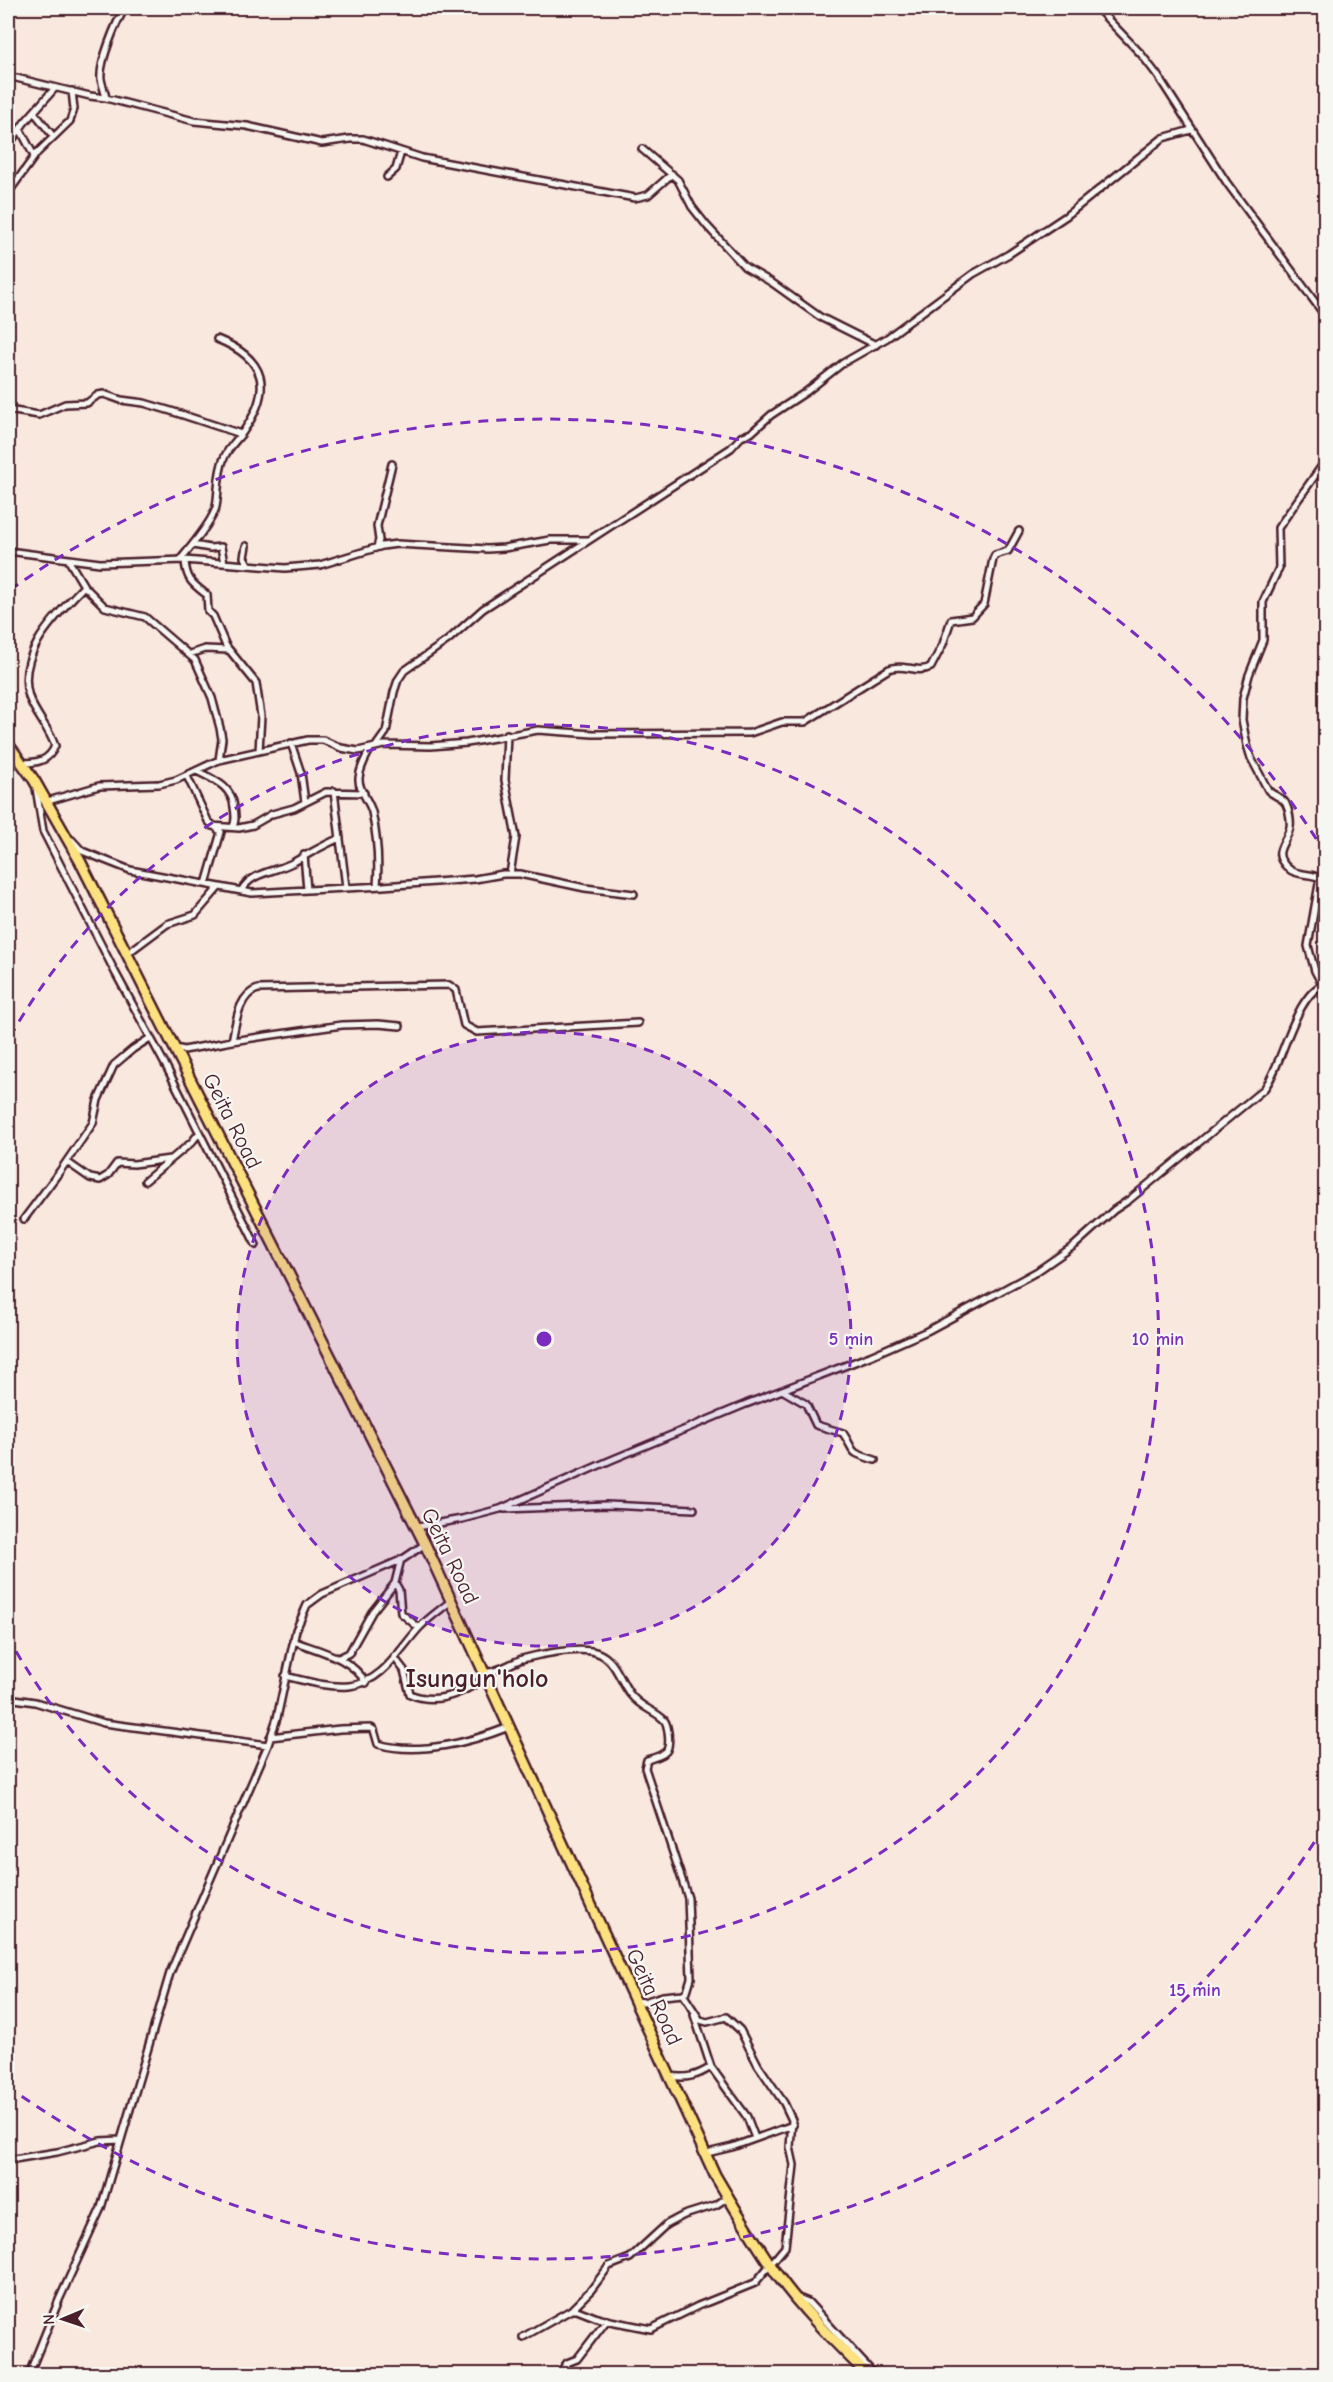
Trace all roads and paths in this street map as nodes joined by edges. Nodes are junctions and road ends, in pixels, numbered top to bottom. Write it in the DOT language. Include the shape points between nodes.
graph roads {
  1 [pos="124,8"];
  2 [pos="1097,8"];
  3 [pos="8,76"];
  4 [pos="55,88"];
  5 [pos="72,91"];
  6 [pos="106,98"];
  7 [pos="34,112"];
  8 [pos="20,129"];
  9 [pos="1191,130"];
  10 [pos="53,136"];
  11 [pos="8,146"];
  12 [pos="642,149"];
  13 [pos="401,152"];
  14 [pos="34,156"];
  15 [pos="8,174"];
  16 [pos="672,174"];
  17 [pos="387,177"];
  18 [pos="16,182"];
  19 [pos="8,193"];
  20 [pos="1326,317"];
  21 [pos="217,339"];
  22 [pos="876,345"];
  23 [pos="8,410"];
  24 [pos="241,434"];
  25 [pos="1326,460"];
  26 [pos="392,464"];
  27 [pos="1019,531"];
  28 [pos="590,540"];
  29 [pos="192,545"];
  30 [pos="246,546"];
  31 [pos="377,547"];
  32 [pos="8,551"];
  33 [pos="183,560"];
  34 [pos="69,561"];
  35 [pos="224,563"];
  36 [pos="248,564"];
  37 [pos="84,586"];
  38 [pos="228,650"];
  39 [pos="190,654"];
  40 [pos="507,734"];
  41 [pos="291,743"];
  42 [pos="8,744"];
  43 [pos="374,747"];
  44 [pos="259,751"];
  45 [pos="219,760"];
  46 [pos="22,763"];
  47 [pos="197,771"];
  48 [pos="187,776"];
  49 [pos="34,780"];
  50 [pos="334,791"];
  51 [pos="364,793"];
  52 [pos="48,801"];
  53 [pos="305,802"];
  54 [pos="212,826"];
  55 [pos="233,827"];
  56 [pos="66,835"];
  57 [pos="340,838"];
  58 [pos="304,855"];
  59 [pos="510,874"];
  60 [pos="206,884"];
  61 [pos="377,886"];
  62 [pos="219,887"];
  63 [pos="346,887"];
  64 [pos="307,890"];
  65 [pos="242,891"];
  66 [pos="634,894"];
  67 [pos="126,951"];
  68 [pos="1324,984"];
  69 [pos="638,1023"];
  70 [pos="400,1026"];
  71 [pos="150,1038"];
  72 [pos="232,1041"];
  73 [pos="173,1048"];
  74 [pos="199,1133"];
  75 [pos="170,1159"];
  76 [pos="67,1162"];
  77 [pos="145,1181"];
  78 [pos="24,1219"];
  79 [pos="256,1245"];
  80 [pos="782,1390"];
  81 [pos="875,1460"];
  82 [pos="500,1509"];
  83 [pos="694,1509"];
  84 [pos="415,1528"];
  85 [pos="425,1544"];
  86 [pos="401,1559"];
  87 [pos="395,1583"];
  88 [pos="451,1601"];
  89 [pos="419,1628"];
  90 [pos="293,1641"];
  91 [pos="394,1657"];
  92 [pos="339,1658"];
  93 [pos="484,1675"];
  94 [pos="285,1677"];
  95 [pos="366,1683"];
  96 [pos="8,1698"];
  97 [pos="509,1728"];
  98 [pos="270,1737"];
  99 [pos="268,1745"];
  100 [pos="683,1994"];
  101 [pos="634,2001"];
  102 [pos="693,2011"];
  103 [pos="711,2067"];
  104 [pos="668,2075"];
  105 [pos="793,2125"];
  106 [pos="755,2139"];
  107 [pos="120,2140"];
  108 [pos="703,2150"];
  109 [pos="8,2160"];
  110 [pos="728,2197"];
  111 [pos="770,2264"];
  112 [pos="794,2295"];
  113 [pos="571,2310"];
  114 [pos="607,2320"];
  115 [pos="523,2337"];
  116 [pos="29,2374"];
  117 [pos="559,2374"];
  118 [pos="867,2374"];
  119 [pos="874,2374"];
  1 -- 6 [label="street" via="113,30 102,70"];
  2 -- 9 [label="street" via="1149,63"];
  3 -- 4 [label="street"];
  4 -- 5 [label="street"];
  4 -- 7 [label="street"];
  5 -- 6 [label="street"];
  5 -- 10 [label="street" via="73,116"];
  6 -- 13 [label="street" via="194,121 253,127 322,143 363,139"];
  7 -- 8 [label="street"];
  7 -- 10 [label="street"];
  8 -- 11 [label="street"];
  8 -- 14 [label="street"];
  9 -- 20 [label="street"];
  9 -- 22 [label="street" via="1163,138 1066,216 973,273"];
  10 -- 14 [label="street"];
  12 -- 16 [label="street"];
  13 -- 16 [label="street" via="635,198 648,195"];
  13 -- 17 [label="street" via="396,169"];
  14 -- 18 [label="street"];
  15 -- 18 [label="street"];
  16 -- 22 [label="street" via="692,207 745,267 820,317"];
  18 -- 19 [label="street"];
  21 -- 24 [label="street" via="237,347 252,362 263,384 261,399"];
  22 -- 28 [label="street" via="843,363 731,448"];
  23 -- 24 [label="street" via="39,416 65,404 87,403 98,394 105,394"];
  24 -- 29 [label="street" via="221,465 214,513"];
  25 -- 68 [label="street" via="1278,528 1279,568 1263,602 1263,640 1245,688 1242,710 1253,762 1268,790 1287,807 1290,825 1280,848 1282,859 1292,871 1320,878 1308,946 1315,971"];
  26 -- 31 [label="street" via="377,526"];
  27 -- 40 [label="street" via="1008,551 993,559 984,604 972,617 951,620 931,667 890,669 805,722 782,722 761,731 737,734 538,730"];
  28 -- 31 [label="street" via="550,540 486,549 397,544"];
  28 -- 43 [label="street" via="483,609 404,672 394,692 386,732"];
  29 -- 33 [label="street"];
  29 -- 35 [label="street" via="221,547"];
  30 -- 36 [label="street" via="244,557"];
  31 -- 36 [label="street" via="320,565 285,568"];
  32 -- 34 [label="street"];
  33 -- 34 [label="street" via="119,564"];
  33 -- 35 [label="street"];
  33 -- 38 [label="street" via="195,588 207,596 208,611"];
  34 -- 37 [label="street"];
  35 -- 36 [label="street"];
  37 -- 39 [label="street" via="105,607 145,617"];
  37 -- 46 [label="street" via="53,619 30,660 26,682 29,697 55,746 44,760"];
  38 -- 39 [label="street" via="202,649"];
  38 -- 44 [label="street" via="256,683 261,723"];
  39 -- 45 [label="street" via="214,708 222,739"];
  40 -- 43 [label="street" via="453,744"];
  40 -- 59 [label="street" via="505,780 516,837"];
  41 -- 43 [label="street" via="317,740 351,751"];
  41 -- 44 [label="street"];
  41 -- 53 [label="street"];
  42 -- 46 [label="highway, Geita Road"];
  43 -- 51 [label="street" via="359,777"];
  44 -- 45 [label="street"];
  45 -- 47 [label="street"];
  46 -- 49 [label="highway, Geita Road"];
  47 -- 48 [label="street"];
  47 -- 55 [label="street" via="230,791 236,819"];
  48 -- 52 [label="street" via="159,784 99,786"];
  48 -- 54 [label="street"];
  49 -- 52 [label="highway, Geita Road"];
  49 -- 71 [label="street" via="43,831"];
  50 -- 51 [label="street"];
  50 -- 53 [label="street"];
  50 -- 57 [label="street"];
  51 -- 61 [label="street" via="374,823"];
  52 -- 56 [label="highway, Geita Road"];
  53 -- 55 [label="street" via="253,825"];
  54 -- 55 [label="street"];
  54 -- 60 [label="street" via="221,832"];
  56 -- 60 [label="street" via="82,851 130,870"];
  56 -- 67 [label="highway, Geita Road"];
  57 -- 58 [label="street"];
  57 -- 63 [label="street"];
  58 -- 64 [label="street"];
  58 -- 65 [label="street" via="257,876"];
  59 -- 61 [label="street"];
  59 -- 66 [label="street"];
  60 -- 62 [label="street"];
  61 -- 63 [label="street"];
  62 -- 65 [label="street"];
  62 -- 67 [label="street" via="195,915 167,924 153,937"];
  63 -- 64 [label="street"];
  64 -- 65 [label="street"];
  67 -- 73 [label="highway, Geita Road"];
  68 -- 80 [label="street" via="1311,995 1290,1029 1276,1070 1264,1089 1075,1245 1036,1272 927,1331"];
  69 -- 72 [label="street" via="477,1032 464,1025 456,990 449,985 258,989 247,995 243,1003"];
  70 -- 72 [label="street" via="342,1025"];
  71 -- 74 [label="street"];
  71 -- 76 [label="street" via="114,1065 98,1100 93,1123"];
  72 -- 73 [label="street" via="184,1050"];
  73 -- 84 [label="highway, Geita Road"];
  74 -- 75 [label="street"];
  74 -- 79 [label="street"];
  75 -- 76 [label="street" via="117,1163 100,1180 90,1178"];
  75 -- 77 [label="street"];
  76 -- 78 [label="street"];
  80 -- 81 [label="street" via="806,1404 816,1425 843,1432 851,1450"];
  80 -- 82 [label="street"];
  82 -- 83 [label="street" via="607,1505"];
  82 -- 84 [label="street"];
  84 -- 85 [label="highway, Geita Road"];
  85 -- 86 [label="street"];
  85 -- 88 [label="highway, Geita Road"];
  86 -- 87 [label="street"];
  86 -- 90 [label="street" via="314,1598 302,1611"];
  87 -- 89 [label="street" via="401,1612"];
  87 -- 92 [label="street" via="372,1612 349,1653"];
  88 -- 89 [label="street"];
  88 -- 93 [label="highway, Geita Road"];
  89 -- 91 [label="street"];
  90 -- 92 [label="street"];
  90 -- 94 [label="street"];
  91 -- 93 [label="street" via="404,1670 410,1694 416,1697 451,1697 470,1689"];
  91 -- 95 [label="street"];
  92 -- 95 [label="street" via="360,1672"];
  93 -- 97 [label="highway, Geita Road"];
  93 -- 100 [label="street" via="541,1655 591,1651 605,1656 634,1698 664,1720 669,1746 664,1754 647,1760 645,1768 689,1907 691,1978"];
  94 -- 95 [label="street" via="348,1687"];
  94 -- 98 [label="street"];
  96 -- 99 [label="street" via="35,1701 105,1723"];
  97 -- 98 [label="street" via="413,1750 378,1744 370,1728"];
  97 -- 101 [label="highway, Geita Road"];
  98 -- 99 [label="street"];
  99 -- 107 [label="street" via="170,1973"];
  100 -- 101 [label="street"];
  100 -- 102 [label="street"];
  101 -- 104 [label="highway, Geita Road"];
  102 -- 103 [label="street"];
  102 -- 105 [label="street" via="703,2022 726,2017 734,2022 784,2103"];
  103 -- 104 [label="street" via="682,2079"];
  103 -- 106 [label="street" via="747,2116"];
  104 -- 108 [label="highway, Geita Road"];
  105 -- 106 [label="street"];
  105 -- 111 [label="street" via="790,2147 794,2165 787,2239"];
  106 -- 108 [label="street" via="714,2152"];
  107 -- 109 [label="street"];
  107 -- 116 [label="street" via="101,2208"];
  108 -- 110 [label="highway, Geita Road"];
  110 -- 111 [label="highway, Geita Road"];
  110 -- 113 [label="street" via="667,2224 630,2258 609,2266"];
  111 -- 112 [label="highway, Geita Road"];
  111 -- 114 [label="street" via="755,2283 654,2328"];
  112 -- 118 [label="highway, Geita Road"];
  112 -- 119 [label="street" via="808,2302"];
  113 -- 114 [label="street"];
  113 -- 115 [label="street"];
  114 -- 117 [label="street" via="577,2359 567,2363"];
}
